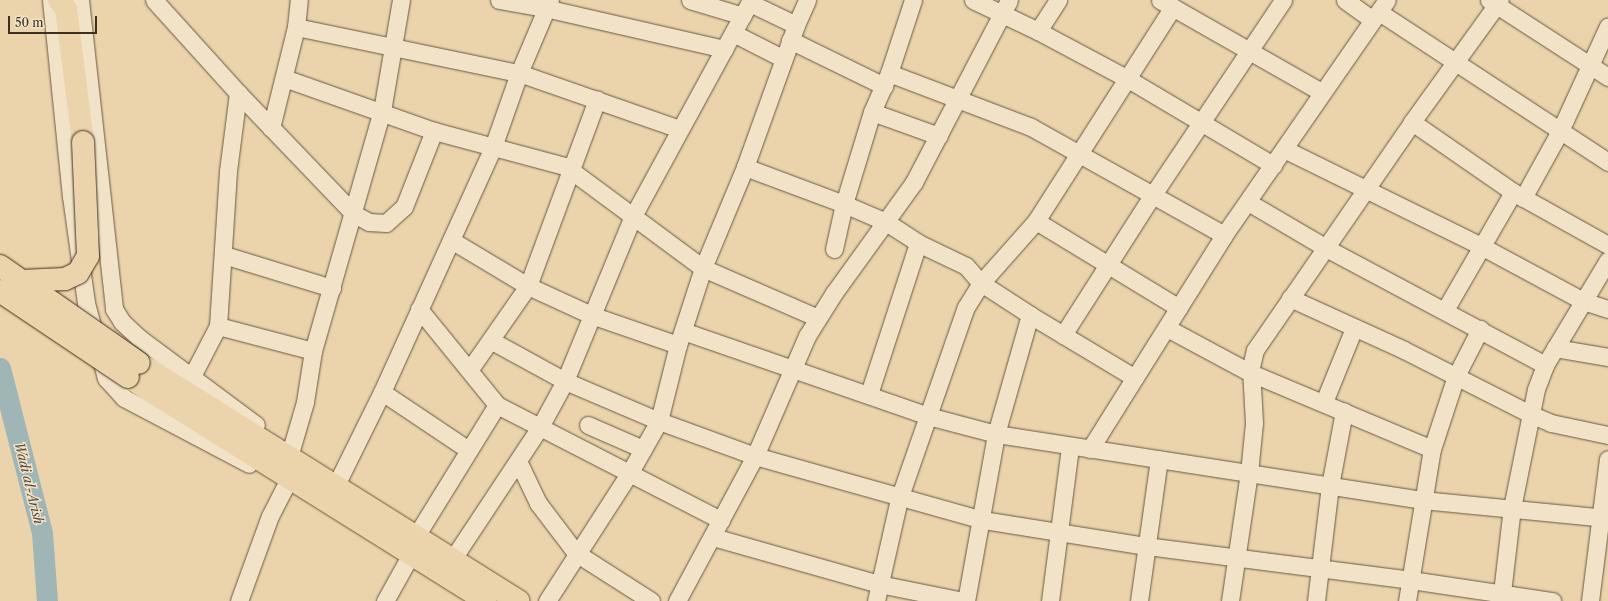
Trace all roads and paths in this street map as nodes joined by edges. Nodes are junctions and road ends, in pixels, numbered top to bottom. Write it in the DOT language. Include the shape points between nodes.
graph roads {
  1 [pos="51,0"];
  2 [pos="59,0"];
  3 [pos="80,0"];
  4 [pos="154,0"];
  5 [pos="299,0"];
  6 [pos="401,0"];
  7 [pos="499,0"];
  8 [pos="690,0"];
  9 [pos="807,0"];
  10 [pos="913,0"];
  11 [pos="973,0"];
  12 [pos="1058,0"];
  13 [pos="1283,0"];
  14 [pos="1345,0"];
  15 [pos="1495,2"];
  16 [pos="547,4"];
  17 [pos="1166,4"];
  18 [pos="748,6"];
  19 [pos="1005,7"];
  20 [pos="1379,11"];
  21 [pos="1608,26"];
  22 [pos="296,27"];
  23 [pos="1038,31"];
  24 [pos="793,32"];
  25 [pos="733,33"];
  26 [pos="394,48"];
  27 [pos="724,49"];
  28 [pos="1250,51"];
  29 [pos="784,59"];
  30 [pos="1455,61"];
  31 [pos="1589,64"];
  32 [pos="519,73"];
  33 [pos="1608,77"];
  34 [pos="284,78"];
  35 [pos="886,79"];
  36 [pos="1128,80"];
  37 [pos="1321,92"];
  38 [pos="238,93"];
  39 [pos="598,99"];
  40 [pos="956,100"];
  41 [pos="382,111"];
  42 [pos="872,112"];
  43 [pos="1200,122"];
  44 [pos="1412,122"];
  45 [pos="271,128"];
  46 [pos="680,130"];
  47 [pos="434,131"];
  48 [pos="1560,131"];
  49 [pos="938,136"];
  50 [pos="493,147"];
  51 [pos="1284,149"];
  52 [pos="1081,154"];
  53 [pos="1608,162"];
  54 [pos="1273,165"];
  55 [pos="745,167"];
  56 [pos="571,170"];
  57 [pos="1368,189"];
  58 [pos="1518,195"];
  59 [pos="1152,196"];
  60 [pos="1248,202"];
  61 [pos="844,204"];
  62 [pos="354,214"];
  63 [pos="633,216"];
  64 [pos="1036,221"];
  65 [pos="886,222"];
  66 [pos="1224,235"];
  67 [pos="451,240"];
  68 [pos="918,243"];
  69 [pos="1608,245"];
  70 [pos="1481,246"];
  71 [pos="1326,248"];
  72 [pos="834,250"];
  73 [pos="224,255"];
  74 [pos="1608,260"];
  75 [pos="1110,265"];
  76 [pos="0,266"];
  77 [pos="703,268"];
  78 [pos="22,281"];
  79 [pos="981,283"];
  80 [pos="528,286"];
  81 [pos="332,288"];
  82 [pos="0,291"];
  83 [pos="1290,298"];
  84 [pos="1583,301"];
  85 [pos="1179,308"];
  86 [pos="419,309"];
  87 [pos="1608,309"];
  88 [pos="1445,310"];
  89 [pos="1030,315"];
  90 [pos="591,316"];
  91 [pos="818,318"];
  92 [pos="218,326"];
  93 [pos="1167,328"];
  94 [pos="1354,328"];
  95 [pos="1480,329"];
  96 [pos="1063,335"];
  97 [pos="680,338"];
  98 [pos="492,341"];
  99 [pos="1555,348"];
  100 [pos="313,351"];
  101 [pos="1608,357"];
  102 [pos="1545,365"];
  103 [pos="793,367"];
  104 [pos="470,369"];
  105 [pos="134,370"];
  106 [pos="1251,373"];
  107 [pos="1456,376"];
  108 [pos="191,378"];
  109 [pos="1135,378"];
  110 [pos="565,382"];
  111 [pos="382,392"];
  112 [pos="869,394"];
  113 [pos="1324,402"];
  114 [pos="497,405"];
  115 [pos="1344,411"];
  116 [pos="1530,414"];
  117 [pos="928,416"];
  118 [pos="659,421"];
  119 [pos="588,424"];
  120 [pos="540,427"];
  121 [pos="996,434"];
  122 [pos="1608,435"];
  123 [pos="1070,447"];
  124 [pos="467,449"];
  125 [pos="643,449"];
  126 [pos="1090,449"];
  127 [pos="1432,449"];
  128 [pos="289,456"];
  129 [pos="755,456"];
  130 [pos="1159,459"];
  131 [pos="1608,460"];
  132 [pos="518,461"];
  133 [pos="630,472"];
  134 [pos="1249,473"];
  135 [pos="286,485"];
  136 [pos="1330,486"];
  137 [pos="331,493"];
  138 [pos="899,499"];
  139 [pos="1423,500"];
  140 [pos="1512,508"];
  141 [pos="1604,518"];
  142 [pos="721,520"];
  143 [pos="982,520"];
  144 [pos="1058,532"];
  145 [pos="712,537"];
  146 [pos="414,545"];
  147 [pos="1146,546"];
  148 [pos="576,553"];
  149 [pos="1236,557"];
  150 [pos="452,560"];
  151 [pos="1321,569"];
  152 [pos="1411,580"];
  153 [pos="880,584"];
  154 [pos="1501,597"];
  155 [pos="239,601"];
  156 [pos="385,601"];
  157 [pos="486,601"];
  158 [pos="519,601"];
  159 [pos="547,601"];
  160 [pos="651,601"];
  161 [pos="677,601"];
  162 [pos="876,601"];
  163 [pos="963,601"];
  164 [pos="966,601"];
  165 [pos="1050,601"];
  166 [pos="1139,601"];
  167 [pos="1230,601"];
  168 [pos="1316,601"];
  169 [pos="1407,601"];
  170 [pos="1552,601"];
  171 [pos="1590,601"];
  1 -- 135 [label="street" via="71,196 86,304 106,378 124,398"];
  2 -- 78 [label="highway, bridge" via="66,9 83,142 88,256 78,273 65,279"];
  3 -- 108 [label="street" via="114,309 122,322 138,337"];
  4 -- 38 [label="street"];
  5 -- 22 [label="street"];
  6 -- 26 [label="street"];
  7 -- 16 [label="street"];
  8 -- 18 [label="street"];
  9 -- 24 [label="street"];
  10 -- 35 [label="street"];
  11 -- 19 [label="street"];
  12 -- 23 [label="street"];
  13 -- 28 [label="street"];
  14 -- 20 [label="street"];
  15 -- 30 [label="street"];
  15 -- 31 [label="street"];
  16 -- 27 [label="street"];
  16 -- 32 [label="street"];
  17 -- 28 [label="street"];
  17 -- 36 [label="street"];
  18 -- 24 [label="street"];
  18 -- 25 [label="street"];
  19 -- 23 [label="street"];
  19 -- 40 [label="street"];
  20 -- 30 [label="street"];
  20 -- 37 [label="street"];
  21 -- 31 [label="street"];
  22 -- 26 [label="street"];
  22 -- 34 [label="street"];
  23 -- 36 [label="street"];
  24 -- 29 [label="street"];
  24 -- 35 [label="street"];
  25 -- 27 [label="street"];
  25 -- 29 [label="street"];
  26 -- 32 [label="street"];
  26 -- 41 [label="street"];
  27 -- 46 [label="street"];
  28 -- 37 [label="street"];
  28 -- 43 [label="street"];
  29 -- 55 [label="street"];
  30 -- 44 [label="street"];
  30 -- 48 [label="street"];
  31 -- 33 [label="street"];
  31 -- 48 [label="street"];
  32 -- 39 [label="street"];
  32 -- 50 [label="street"];
  34 -- 41 [label="street"];
  34 -- 45 [label="street"];
  35 -- 40 [label="street"];
  35 -- 42 [label="street"];
  36 -- 43 [label="street"];
  36 -- 52 [label="street"];
  37 -- 51 [label="street"];
  38 -- 45 [label="street"];
  38 -- 73 [label="street" via="228,172"];
  39 -- 46 [label="street"];
  39 -- 56 [label="street"];
  40 -- 49 [label="street"];
  40 -- 52 [label="street" via="1014,119"];
  41 -- 47 [label="street"];
  41 -- 62 [label="street"];
  42 -- 49 [label="street"];
  42 -- 61 [label="street"];
  43 -- 54 [label="street"];
  43 -- 59 [label="street"];
  44 -- 57 [label="street"];
  44 -- 58 [label="street"];
  45 -- 62 [label="street"];
  46 -- 63 [label="street"];
  47 -- 50 [label="street"];
  47 -- 62 [label="street" via="407,199 398,214 381,224 369,222"];
  48 -- 53 [label="street"];
  48 -- 58 [label="street"];
  49 -- 65 [label="street" via="914,182"];
  50 -- 56 [label="street" via="547,160"];
  50 -- 67 [label="street"];
  51 -- 54 [label="street"];
  51 -- 57 [label="street"];
  52 -- 59 [label="street"];
  52 -- 64 [label="street"];
  54 -- 60 [label="street"];
  55 -- 61 [label="street"];
  55 -- 77 [label="street"];
  56 -- 63 [label="street"];
  56 -- 80 [label="street"];
  57 -- 70 [label="street"];
  57 -- 71 [label="street"];
  58 -- 69 [label="street"];
  58 -- 70 [label="street"];
  59 -- 66 [label="street"];
  59 -- 75 [label="street"];
  60 -- 66 [label="street"];
  60 -- 71 [label="street"];
  61 -- 65 [label="street"];
  61 -- 72 [label="street"];
  62 -- 81 [label="street"];
  63 -- 77 [label="street"];
  63 -- 90 [label="street"];
  64 -- 75 [label="street"];
  64 -- 79 [label="street"];
  65 -- 68 [label="street"];
  65 -- 91 [label="street"];
  66 -- 85 [label="street"];
  67 -- 80 [label="street"];
  67 -- 86 [label="street"];
  68 -- 79 [label="street" via="966,266"];
  68 -- 112 [label="street"];
  70 -- 84 [label="street"];
  70 -- 88 [label="street"];
  71 -- 83 [label="street"];
  71 -- 88 [label="street"];
  73 -- 81 [label="street"];
  73 -- 92 [label="street"];
  74 -- 84 [label="street"];
  75 -- 85 [label="street"];
  75 -- 96 [label="street"];
  76 -- 78 [label="highway, bridge"];
  77 -- 91 [label="street"];
  77 -- 97 [label="street"];
  78 -- 105 [label="highway, bridge"];
  79 -- 89 [label="street"];
  79 -- 117 [label="street" via="960,319"];
  80 -- 90 [label="street"];
  80 -- 98 [label="street"];
  81 -- 100 [label="street"];
  82 -- 105 [label="highway, bridge"];
  83 -- 94 [label="street"];
  83 -- 106 [label="street" via="1255,350"];
  84 -- 87 [label="street"];
  84 -- 99 [label="street"];
  85 -- 93 [label="street"];
  86 -- 104 [label="street"];
  86 -- 111 [label="street"];
  88 -- 95 [label="street"];
  89 -- 96 [label="street"];
  89 -- 121 [label="street"];
  90 -- 97 [label="street"];
  90 -- 110 [label="street"];
  91 -- 103 [label="street"];
  92 -- 100 [label="street"];
  92 -- 108 [label="street"];
  93 -- 106 [label="street"];
  93 -- 109 [label="street"];
  94 -- 107 [label="street"];
  94 -- 113 [label="street"];
  95 -- 102 [label="street"];
  95 -- 107 [label="street"];
  96 -- 109 [label="street"];
  97 -- 103 [label="street"];
  97 -- 118 [label="street"];
  98 -- 104 [label="street"];
  98 -- 110 [label="street"];
  99 -- 101 [label="street"];
  99 -- 102 [label="street"];
  100 -- 128 [label="street" via="305,402"];
  102 -- 116 [label="street"];
  103 -- 112 [label="street"];
  103 -- 129 [label="street"];
  104 -- 114 [label="street"];
  105 -- 128 [label="highway"];
  105 -- 137 [label="highway"];
  106 -- 113 [label="street"];
  106 -- 134 [label="street" via="1254,424"];
  107 -- 116 [label="street"];
  107 -- 127 [label="street"];
  108 -- 128 [label="street" via="253,423"];
  109 -- 126 [label="street"];
  110 -- 118 [label="street"];
  110 -- 120 [label="street"];
  111 -- 124 [label="street"];
  111 -- 137 [label="street"];
  112 -- 117 [label="street"];
  113 -- 115 [label="street"];
  114 -- 120 [label="street"];
  114 -- 124 [label="street"];
  115 -- 127 [label="street"];
  115 -- 136 [label="street"];
  116 -- 122 [label="street" via="1551,423"];
  116 -- 140 [label="street"];
  117 -- 121 [label="street"];
  117 -- 138 [label="street"];
  118 -- 125 [label="street"];
  118 -- 129 [label="street"];
  119 -- 125 [label="street"];
  120 -- 132 [label="street"];
  120 -- 133 [label="street"];
  121 -- 123 [label="street"];
  121 -- 143 [label="street"];
  123 -- 126 [label="street"];
  123 -- 144 [label="street"];
  124 -- 146 [label="street"];
  125 -- 133 [label="street"];
  126 -- 130 [label="street"];
  127 -- 139 [label="street"];
  128 -- 137 [label="highway"];
  129 -- 138 [label="street"];
  129 -- 142 [label="street"];
  130 -- 134 [label="street"];
  130 -- 147 [label="street"];
  131 -- 141 [label="street"];
  132 -- 148 [label="street" via="538,504"];
  132 -- 150 [label="street"];
  133 -- 142 [label="street"];
  133 -- 148 [label="street"];
  134 -- 136 [label="street"];
  134 -- 149 [label="street"];
  135 -- 137 [label="street"];
  135 -- 155 [label="street" via="270,516"];
  136 -- 139 [label="street"];
  136 -- 151 [label="street"];
  137 -- 146 [label="highway"];
  138 -- 143 [label="street"];
  138 -- 153 [label="street"];
  139 -- 140 [label="street"];
  139 -- 152 [label="street"];
  140 -- 141 [label="street"];
  140 -- 154 [label="street"];
  141 -- 171 [label="street"];
  142 -- 145 [label="street"];
  143 -- 144 [label="street"];
  143 -- 164 [label="street"];
  144 -- 147 [label="street"];
  144 -- 165 [label="street"];
  145 -- 153 [label="street"];
  145 -- 161 [label="street"];
  146 -- 150 [label="highway"];
  146 -- 156 [label="street"];
  146 -- 157 [label="highway"];
  147 -- 149 [label="street"];
  147 -- 166 [label="street"];
  148 -- 159 [label="street"];
  148 -- 160 [label="street"];
  149 -- 151 [label="street"];
  149 -- 167 [label="street"];
  150 -- 158 [label="highway"];
  151 -- 152 [label="street"];
  151 -- 168 [label="street"];
  152 -- 154 [label="street"];
  152 -- 169 [label="street"];
  153 -- 162 [label="street"];
  153 -- 163 [label="street"];
  154 -- 170 [label="street"];
}
